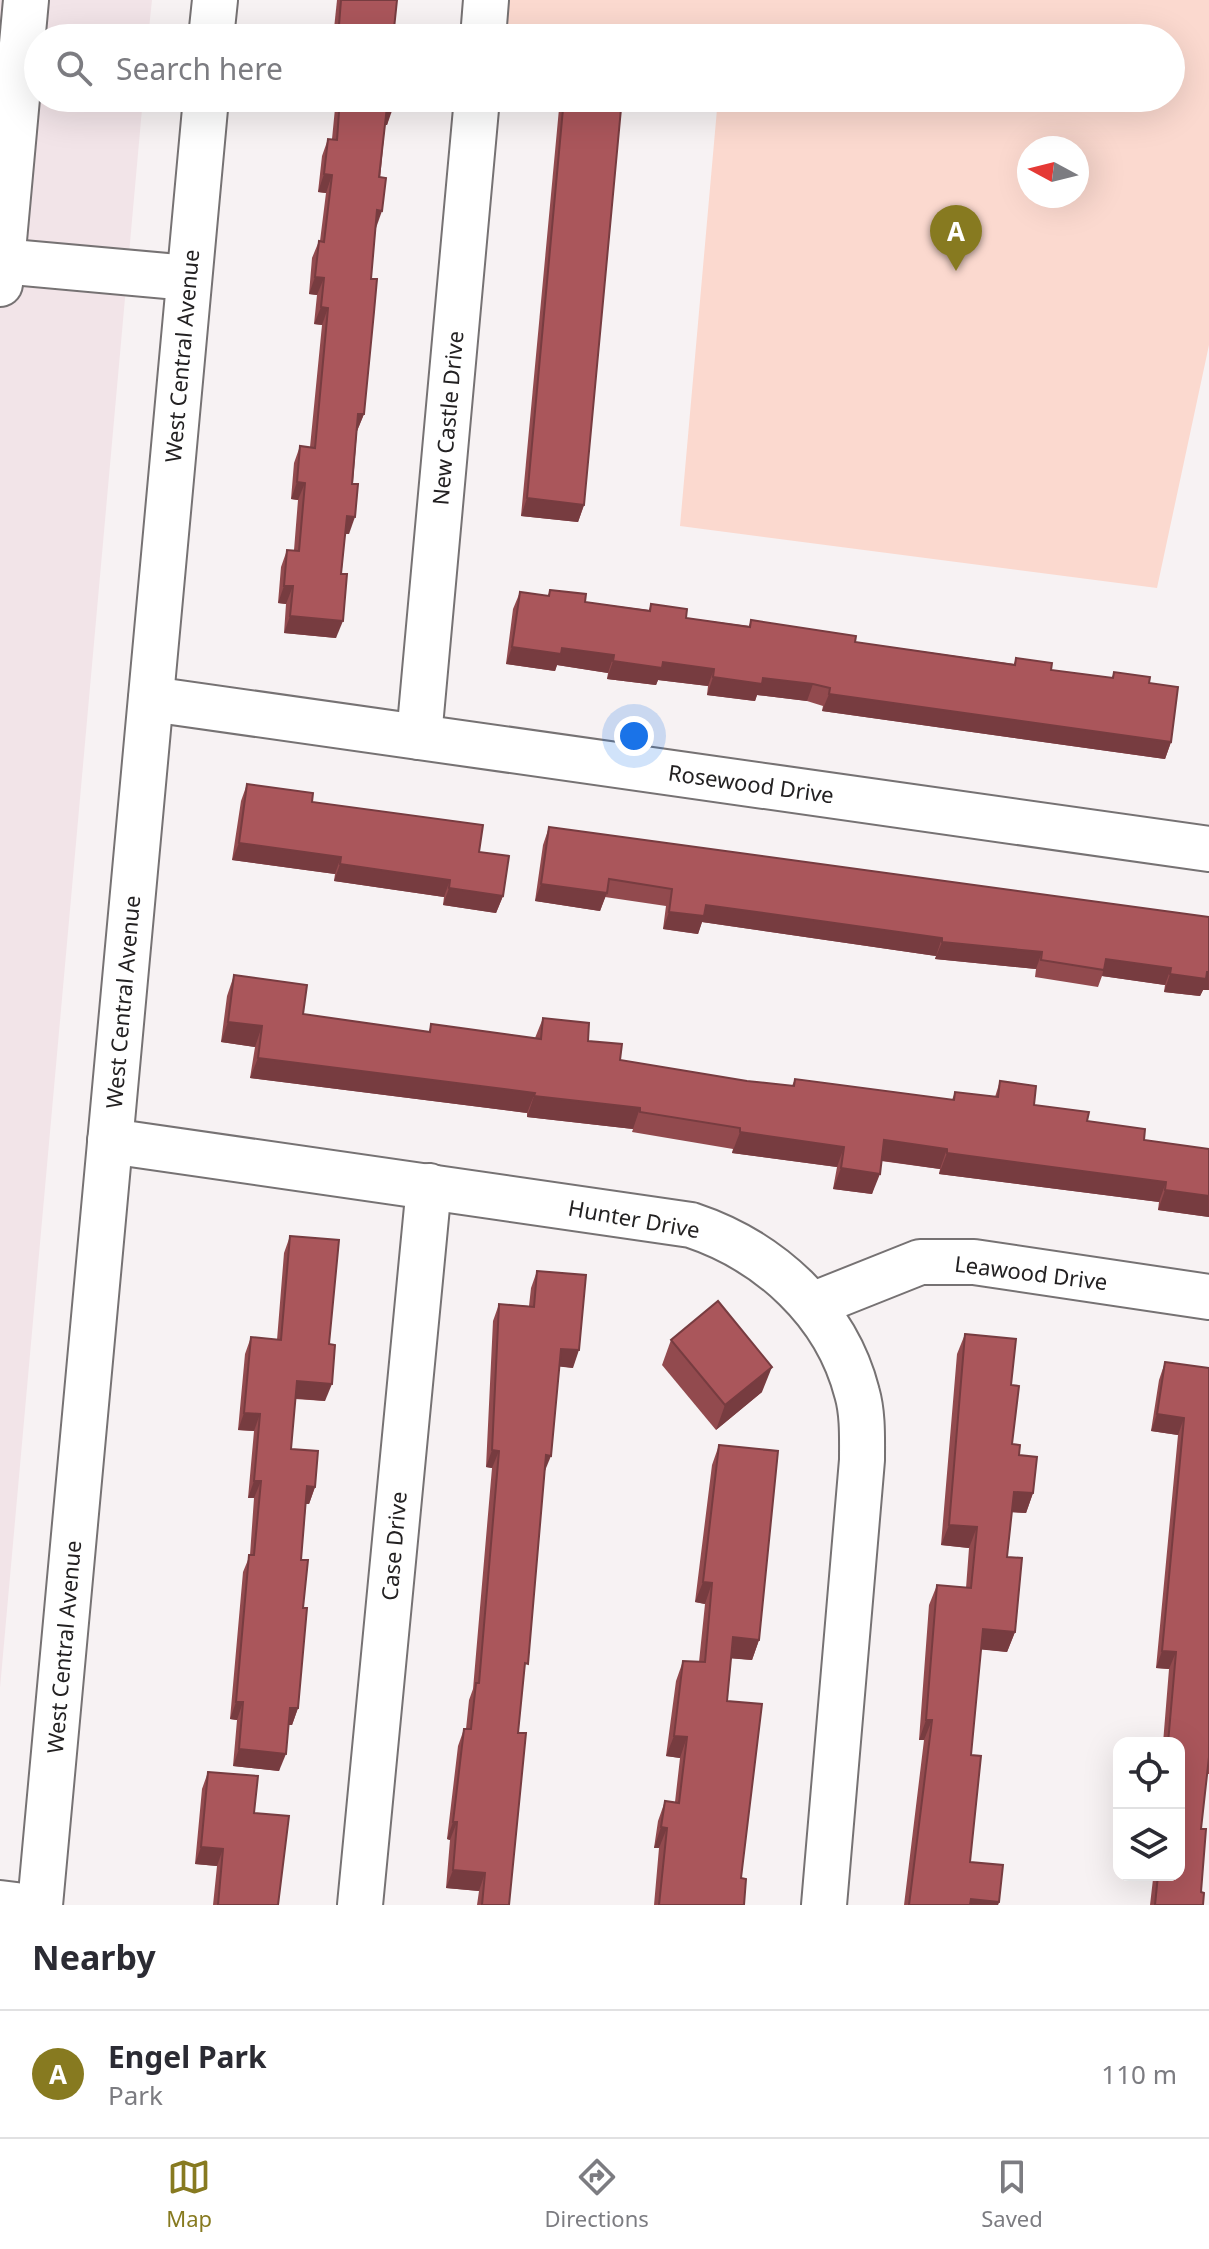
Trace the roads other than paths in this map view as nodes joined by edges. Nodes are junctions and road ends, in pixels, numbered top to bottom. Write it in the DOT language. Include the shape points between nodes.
graph roads {
  1 [pos="215,0"];
  2 [pos="486,0"];
  3 [pos="17,15"];
  4 [pos="212,24"];
  5 [pos="484,24"];
  6 [pos="205,112"];
  7 [pos="476,112"];
  8 [pos="1,269"];
  9 [pos="189,278"];
  10 [pos="151,699"];
  11 [pos="419,737"];
  12 [pos="1209,849"];
  13 [pos="110,1141"];
  14 [pos="429,1186"];
  15 [pos="1209,1297"];
  16 [pos="812,1305"];
  17 [pos="0,1903"];
  18 [pos="16,1905"];
  19 [pos="40,1905"];
  20 [pos="360,1905"];
  21 [pos="824,1905"];
  1 -- 4 [label="street"];
  2 -- 5 [label="street"];
  3 -- 8 [label="street"];
  6 -- 9 [label="street, West Central Avenue"];
  7 -- 11 [label="street, New Castle Drive"];
  8 -- 9 [label="street"];
  9 -- 10 [label="street, West Central Avenue"];
  10 -- 11 [label="street, Rosewood Drive"];
  10 -- 13 [label="street, West Central Avenue"];
  11 -- 12 [label="street, Rosewood Drive"];
  13 -- 14 [label="street, Hunter Drive"];
  13 -- 19 [label="street, West Central Avenue"];
  14 -- 16 [label="street, Hunter Drive" via="691,1225 762,1258"];
  14 -- 20 [label="street, Case Drive"];
  15 -- 16 [label="street, Leawood Drive" via="974,1262 920,1262"];
  16 -- 21 [label="street, Hunter Drive" via="831,1333 857,1392 862,1425"];
  17 -- 18 [label="street"];
}
